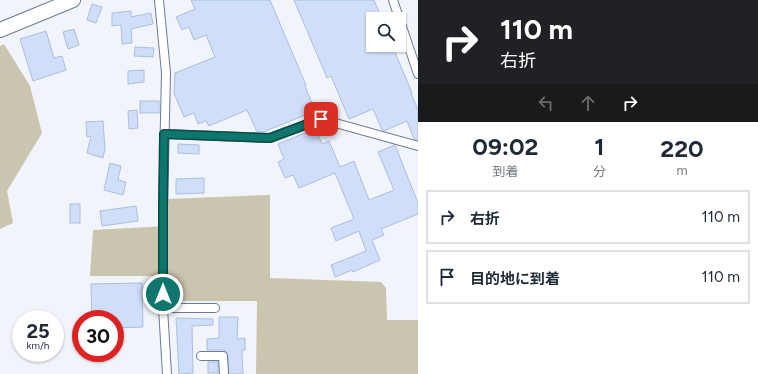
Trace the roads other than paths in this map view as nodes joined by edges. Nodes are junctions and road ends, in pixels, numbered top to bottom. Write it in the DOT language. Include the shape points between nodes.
graph roads {
  1 [pos="73,0"];
  2 [pos="159,0"];
  3 [pos="394,0"];
  4 [pos="0,30"];
  5 [pos="418,74"];
  6 [pos="164,134"];
  7 [pos="418,146"];
  8 [pos="163,308"];
  9 [pos="215,308"];
  10 [pos="200,356"];
  11 [pos="167,374"];
  12 [pos="224,374"];
  1 -- 4 [label="highway"];
  2 -- 6 [label="street" via="166,73"];
  3 -- 5 [label="street"];
  6 -- 7 [label="street" via="270,138 321,119"];
  6 -- 8 [label="street"];
  8 -- 9 [label="street"];
  8 -- 11 [label="street"];
  10 -- 12 [label="street" via="223,356"];
}
